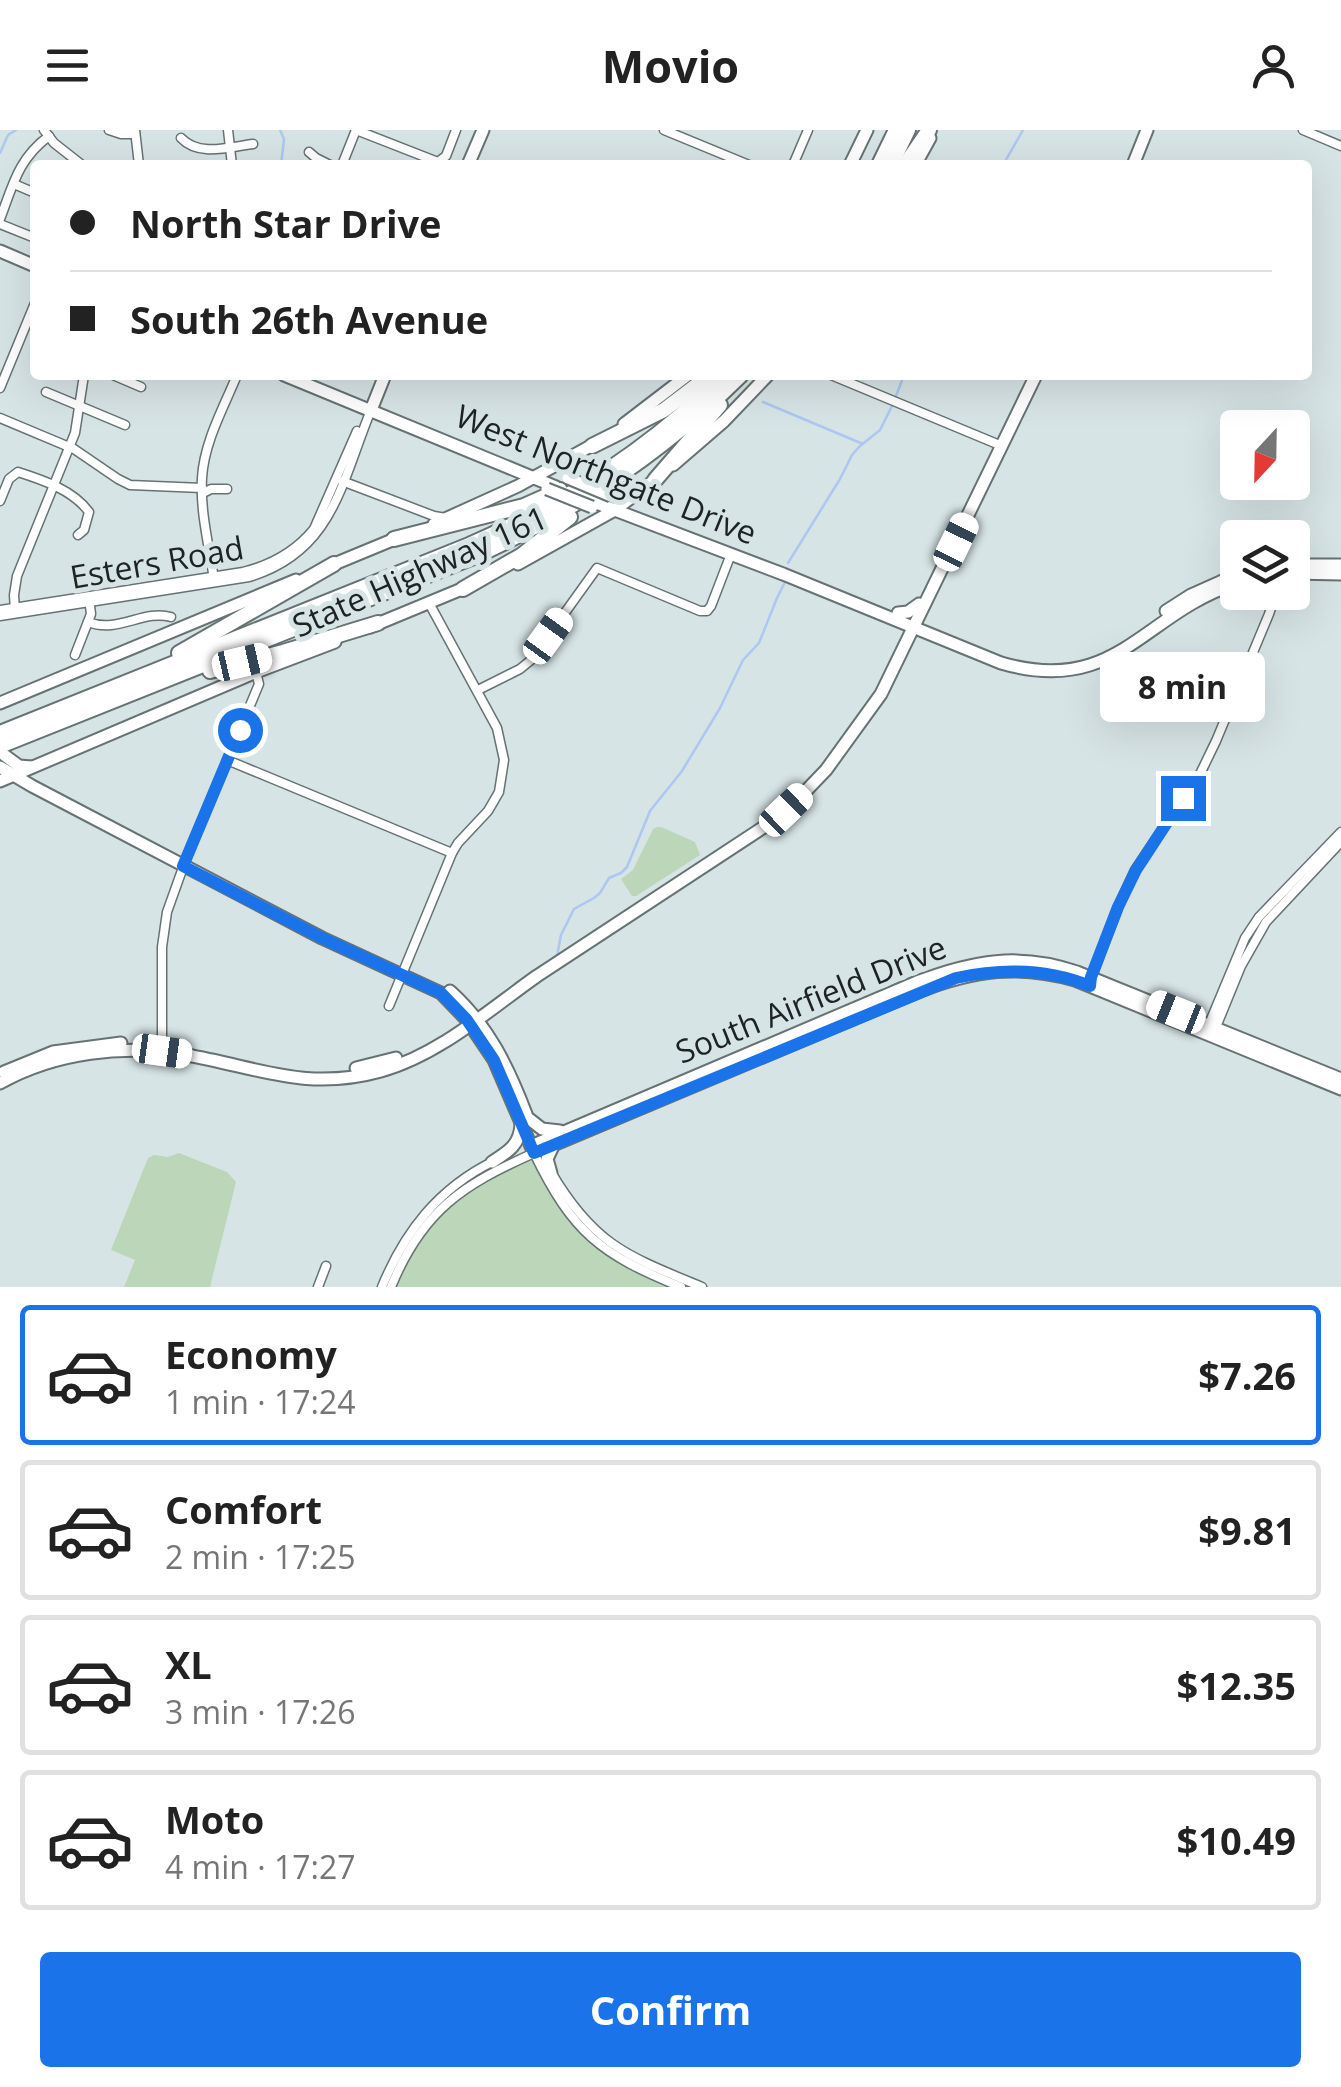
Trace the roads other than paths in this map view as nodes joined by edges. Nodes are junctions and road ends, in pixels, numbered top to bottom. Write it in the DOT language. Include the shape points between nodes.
graph roads {
  1 [pos="109,130"];
  2 [pos="228,130"];
  3 [pos="356,130"];
  4 [pos="456,130"];
  5 [pos="664,130"];
  6 [pos="808,130"];
  7 [pos="867,130"];
  8 [pos="932,130"];
  9 [pos="1139,130"];
  10 [pos="1147,130"];
  11 [pos="1303,130"];
  12 [pos="135,132"];
  13 [pos="481,132"];
  14 [pos="46,133"];
  15 [pos="904,133"];
  16 [pos="181,138"];
  17 [pos="254,144"];
  18 [pos="1341,146"];
  19 [pos="230,147"];
  20 [pos="310,152"];
  21 [pos="74,160"];
  22 [pos="138,160"];
  23 [pos="231,160"];
  24 [pos="320,160"];
  25 [pos="344,160"];
  26 [pos="433,160"];
  27 [pos="441,160"];
  28 [pos="472,160"];
  29 [pos="736,160"];
  30 [pos="795,160"];
  31 [pos="852,160"];
  32 [pos="883,160"];
  33 [pos="893,160"];
  34 [pos="909,160"];
  35 [pos="917,160"];
  36 [pos="1131,160"];
  37 [pos="1132,160"];
  38 [pos="14,184"];
  39 [pos="30,191"];
  40 [pos="0,222"];
  41 [pos="30,236"];
  42 [pos="0,252"];
  43 [pos="0,259"];
  44 [pos="30,264"];
  45 [pos="30,272"];
  46 [pos="30,315"];
  47 [pos="83,380"];
  48 [pos="126,380"];
  49 [pos="235,380"];
  50 [pos="309,380"];
  51 [pos="380,380"];
  52 [pos="381,380"];
  53 [pos="682,380"];
  54 [pos="703,380"];
  55 [pos="719,380"];
  56 [pos="738,380"];
  57 [pos="740,380"];
  58 [pos="763,380"];
  59 [pos="843,380"];
  60 [pos="1026,380"];
  61 [pos="1033,380"];
  62 [pos="141,386"];
  63 [pos="0,388"];
  64 [pos="378,391"];
  65 [pos="46,392"];
  66 [pos="80,406"];
  67 [pos="370,406"];
  68 [pos="385,413"];
  69 [pos="0,418"];
  70 [pos="124,425"];
  71 [pos="364,425"];
  72 [pos="424,428"];
  73 [pos="999,444"];
  74 [pos="592,446"];
  75 [pos="70,447"];
  76 [pos="637,449"];
  77 [pos="568,460"];
  78 [pos="509,468"];
  79 [pos="625,473"];
  80 [pos="538,476"];
  81 [pos="340,480"];
  82 [pos="655,480"];
  83 [pos="558,484"];
  84 [pos="53,486"];
  85 [pos="518,486"];
  86 [pos="226,489"];
  87 [pos="202,491"];
  88 [pos="0,501"];
  89 [pos="613,502"];
  90 [pos="418,510"];
  91 [pos="642,514"];
  92 [pos="448,518"];
  93 [pos="414,532"];
  94 [pos="78,534"];
  95 [pos="394,539"];
  96 [pos="732,552"];
  97 [pos="334,564"];
  98 [pos="1341,565"];
  99 [pos="1310,568"];
  100 [pos="1310,571"];
  101 [pos="1341,574"];
  102 [pos="214,580"];
  103 [pos="1220,582"];
  104 [pos="463,589"];
  105 [pos="1220,590"];
  106 [pos="89,599"];
  107 [pos="430,602"];
  108 [pos="1270,610"];
  109 [pos="16,611"];
  110 [pos="0,613"];
  111 [pos="892,614"];
  112 [pos="171,617"];
  113 [pos="88,622"];
  114 [pos="1156,622"];
  115 [pos="378,624"];
  116 [pos="916,625"];
  117 [pos="75,655"];
  118 [pos="256,672"];
  119 [pos="125,689"];
  120 [pos="478,690"];
  121 [pos="0,703"];
  122 [pos="0,733"];
  123 [pos="3,758"];
  124 [pos="228,760"];
  125 [pos="27,770"];
  126 [pos="0,781"];
  127 [pos="72,804"];
  128 [pos="1341,832"];
  129 [pos="1341,842"];
  130 [pos="452,853"];
  131 [pos="184,862"];
  132 [pos="1238,965"];
  133 [pos="404,970"];
  134 [pos="1090,982"];
  135 [pos="894,997"];
  136 [pos="389,1006"];
  137 [pos="471,1018"];
  138 [pos="1210,1031"];
  139 [pos="481,1040"];
  140 [pos="442,1042"];
  141 [pos="162,1048"];
  142 [pos="1296,1066"];
  143 [pos="0,1074"];
  144 [pos="1341,1080"];
  145 [pos="0,1082"];
  146 [pos="1341,1089"];
  147 [pos="524,1116"];
  148 [pos="570,1129"];
  149 [pos="539,1154"];
  150 [pos="492,1162"];
  151 [pos="468,1181"];
  152 [pos="613,1251"];
  153 [pos="326,1266"];
  154 [pos="318,1287"];
  155 [pos="382,1287"];
  156 [pos="391,1287"];
  157 [pos="681,1287"];
  158 [pos="702,1287"];
  1 -- 12 [label="street"];
  2 -- 19 [label="street"];
  3 -- 25 [label="street"];
  3 -- 26 [label="street"];
  4 -- 27 [label="street"];
  5 -- 29 [label="street"];
  6 -- 30 [label="street"];
  7 -- 31 [label="main road"];
  8 -- 34 [label="highway"];
  8 -- 35 [label="main road"];
  9 -- 36 [label="main road"];
  10 -- 37 [label="main road"];
  11 -- 18 [label="street"];
  12 -- 22 [label="street"];
  13 -- 28 [label="main road"];
  14 -- 21 [label="street"];
  14 -- 38 [label="street"];
  15 -- 32 [label="highway"];
  15 -- 33 [label="highway"];
  16 -- 19 [label="street" via="191,148"];
  17 -- 19 [label="street"];
  19 -- 23 [label="street"];
  20 -- 24 [label="street"];
  38 -- 39 [label="street"];
  38 -- 40 [label="street"];
  40 -- 41 [label="street"];
  42 -- 44 [label="main road"];
  43 -- 45 [label="main road"];
  46 -- 63 [label="street"];
  47 -- 66 [label="street"];
  48 -- 62 [label="street"];
  49 -- 87 [label="street" via="209,445"];
  50 -- 67 [label="main road, West Northgate Drive"];
  51 -- 67 [label="main road, Esters Road"];
  52 -- 64 [label="main road, Esters Road"];
  53 -- 74 [label="main road, State Highway 161"];
  54 -- 74 [label="highway" via="664,410"];
  55 -- 76 [label="highway"];
  56 -- 79 [label="highway"];
  57 -- 82 [label="highway"];
  58 -- 82 [label="main road"];
  59 -- 73 [label="street"];
  60 -- 73 [label="main road"];
  61 -- 73 [label="main road"];
  64 -- 67 [label="main road, Esters Road"];
  64 -- 68 [label="main road"];
  65 -- 66 [label="street"];
  66 -- 70 [label="street"];
  66 -- 75 [label="street"];
  67 -- 68 [label="main road, West Northgate Drive"];
  67 -- 71 [label="street, Esters Road"];
  67 -- 81 [label="street, Esters Road"];
  68 -- 71 [label="main road"];
  68 -- 72 [label="main road, West Northgate Drive"];
  69 -- 75 [label="street"];
  71 -- 81 [label="street, Esters Road"];
  72 -- 78 [label="main road, West Northgate Drive"];
  72 -- 80 [label="main road, West Northgate Drive"];
  73 -- 116 [label="main road"];
  74 -- 77 [label="main road, State Highway 161"];
  75 -- 84 [label="street"];
  75 -- 87 [label="street" via="130,485"];
  76 -- 95 [label="highway" via="536,502"];
  76 -- 119 [label="highway" via="490,536"];
  77 -- 80 [label="main road, State Highway 161"];
  77 -- 83 [label="main road"];
  78 -- 80 [label="main road, West Northgate Drive"];
  78 -- 85 [label="main road"];
  79 -- 104 [label="highway" via="522,554"];
  79 -- 119 [label="highway" via="482,554"];
  80 -- 83 [label="main road, West Northgate Drive"];
  80 -- 85 [label="main road, State Highway 161"];
  81 -- 90 [label="street"];
  81 -- 102 [label="street, Esters Road" via="327,518 285,562 262,573"];
  82 -- 89 [label="main road"];
  83 -- 85 [label="main road"];
  83 -- 89 [label="main road, bridge"];
  83 -- 89 [label="main road, bridge"];
  84 -- 88 [label="street" via="14,473"];
  84 -- 94 [label="street" via="89,512"];
  84 -- 109 [label="street" via="17,576"];
  85 -- 92 [label="main road, State Highway 161"];
  86 -- 87 [label="street"];
  87 -- 102 [label="street"];
  89 -- 91 [label="main road, West Northgate Drive"];
  89 -- 91 [label="main road" via="637,506"];
  89 -- 96 [label="main road, West Northgate Drive"];
  89 -- 104 [label="main road, State Highway 161" via="590,524"];
  90 -- 92 [label="street"];
  90 -- 93 [label="street" via="422,526"];
  91 -- 96 [label="main road, West Northgate Drive"];
  92 -- 93 [label="main road, State Highway 161"];
  93 -- 95 [label="main road, State Highway 161"];
  95 -- 97 [label="main road, State Highway 161"];
  96 -- 111 [label="main road, West Northgate Drive"];
  96 -- 120 [label="street" via="707,611 597,568 531,660"];
  97 -- 119 [label="highway"];
  97 -- 121 [label="main road, State Highway 161"];
  98 -- 99 [label="main road"];
  100 -- 101 [label="main road"];
  102 -- 106 [label="street, Esters Road"];
  103 -- 114 [label="main road"];
  104 -- 107 [label="main road, State Highway 161"];
  105 -- 114 [label="main road"];
  106 -- 109 [label="street, Esters Road"];
  106 -- 113 [label="street"];
  107 -- 115 [label="main road, State Highway 161"];
  107 -- 120 [label="street"];
  108 -- 134 [label="street" via="1201,772 1136,870"];
  109 -- 110 [label="street, Esters Road"];
  111 -- 116 [label="main road, West Northgate Drive"];
  111 -- 116 [label="main road" via="908,612"];
  112 -- 113 [label="street" via="106,627"];
  113 -- 117 [label="street"];
  114 -- 116 [label="main road, West Northgate Drive" via="1118,646 1056,664 1015,664"];
  115 -- 118 [label="main road, State Highway 161"];
  115 -- 119 [label="highway"];
  116 -- 137 [label="main road" via="826,770 785,812"];
  118 -- 124 [label="street" via="259,684"];
  118 -- 125 [label="main road, State Highway 161"];
  119 -- 122 [label="highway"];
  119 -- 123 [label="highway"];
  120 -- 130 [label="street" via="502,742 503,776 495,801"];
  123 -- 125 [label="main road"];
  124 -- 130 [label="street"];
  124 -- 131 [label="street"];
  125 -- 126 [label="main road, State Highway 161"];
  125 -- 127 [label="main road"];
  125 -- 127 [label="main road"];
  127 -- 131 [label="main road"];
  128 -- 132 [label="street" via="1259,918"];
  129 -- 132 [label="street" via="1269,918"];
  130 -- 133 [label="street"];
  131 -- 133 [label="main road"];
  131 -- 141 [label="street" via="163,928"];
  132 -- 138 [label="street"];
  133 -- 136 [label="street"];
  133 -- 137 [label="main road" via="444,986"];
  133 -- 137 [label="main road" via="441,993 459,1018"];
  134 -- 135 [label="main road, South Airfield Drive" via="1051,964 1011,960 953,968"];
  134 -- 138 [label="main road, South Airfield Drive"];
  135 -- 148 [label="main road, South Airfield Drive"];
  135 -- 149 [label="main road, South Airfield Drive"];
  137 -- 139 [label="main road"];
  137 -- 140 [label="main road"];
  137 -- 141 [label="main road" via="422,1048 347,1070 281,1070"];
  137 -- 147 [label="main road" via="503,1058"];
  138 -- 142 [label="main road, South Airfield Drive"];
  139 -- 140 [label="main road" via="469,1034"];
  139 -- 147 [label="main road"];
  140 -- 141 [label="main road" via="391,1068 334,1079 281,1077"];
  141 -- 143 [label="main road" via="84,1046"];
  141 -- 145 [label="main road" via="86,1054"];
  142 -- 144 [label="main road, South Airfield Drive"];
  142 -- 146 [label="main road, South Airfield Drive"];
  147 -- 148 [label="main road" via="546,1130"];
  147 -- 149 [label="main road"];
  147 -- 150 [label="main road" via="516,1143"];
  148 -- 149 [label="main road, South Airfield Drive"];
  149 -- 150 [label="street"];
  149 -- 151 [label="street"];
  149 -- 152 [label="street" via="568,1201"];
  150 -- 151 [label="street"];
  151 -- 155 [label="street" via="430,1207"];
  151 -- 156 [label="street" via="425,1226"];
  152 -- 157 [label="street"];
  152 -- 158 [label="street"];
  153 -- 154 [label="street"];
}
